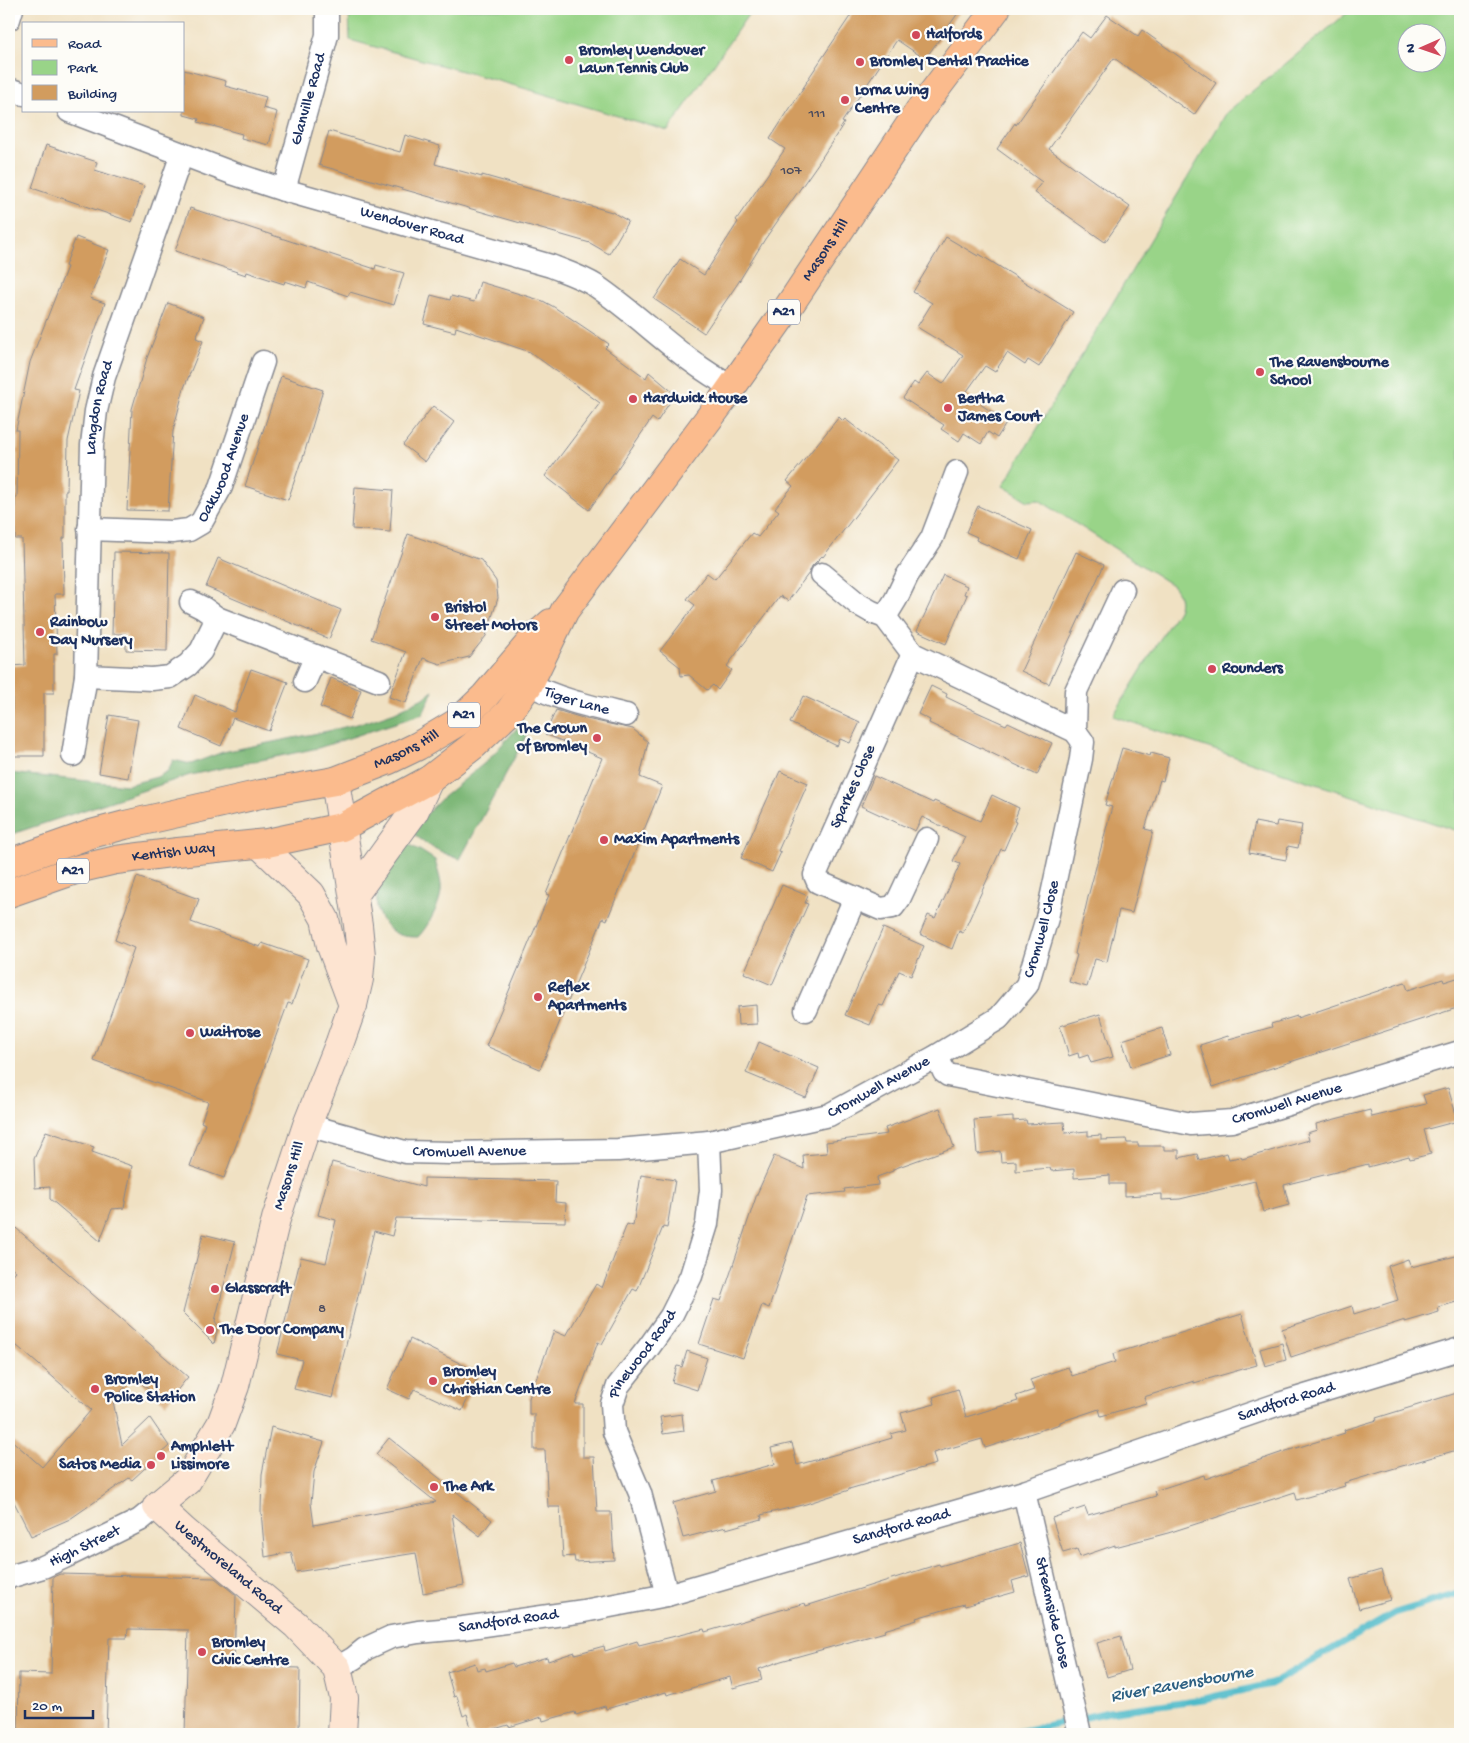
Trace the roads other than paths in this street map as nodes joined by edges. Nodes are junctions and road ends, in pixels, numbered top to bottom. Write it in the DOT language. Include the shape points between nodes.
graph roads {
  1 [pos="12,9"];
  2 [pos="328,9"];
  3 [pos="996,9"];
  4 [pos="9,19"];
  5 [pos="9,89"];
  6 [pos="22,93"];
  7 [pos="72,112"];
  8 [pos="182,154"];
  9 [pos="284,190"];
  10 [pos="263,362"];
  11 [pos="732,387"];
  12 [pos="957,472"];
  13 [pos="89,529"];
  14 [pos="822,574"];
  15 [pos="1123,590"];
  16 [pos="191,602"];
  17 [pos="565,610"];
  18 [pos="885,617"];
  19 [pos="217,618"];
  20 [pos="913,654"];
  21 [pos="316,656"];
  22 [pos="86,676"];
  23 [pos="305,681"];
  24 [pos="379,681"];
  25 [pos="529,684"];
  26 [pos="626,715"];
  27 [pos="1075,731"];
  28 [pos="73,755"];
  29 [pos="429,780"];
  30 [pos="335,781"];
  31 [pos="342,827"];
  32 [pos="927,839"];
  33 [pos="259,844"];
  34 [pos="9,863"];
  35 [pos="9,893"];
  36 [pos="354,895"];
  37 [pos="855,898"];
  38 [pos="353,1005"];
  39 [pos="806,1010"];
  40 [pos="1460,1052"];
  41 [pos="937,1056"];
  42 [pos="307,1125"];
  43 [pos="709,1142"];
  44 [pos="1460,1350"];
  45 [pos="1024,1492"];
  46 [pos="157,1506"];
  47 [pos="9,1577"];
  48 [pos="667,1595"];
  49 [pos="337,1668"];
  50 [pos="1078,1724"];
  51 [pos="342,1734"];
  1 -- 4 [label="street"];
  2 -- 9 [label="street, Glanville Road" via="327,35"];
  3 -- 11 [label="main road, Masons Hill / A21" via="919,112"];
  5 -- 6 [label="street"];
  7 -- 8 [label="street, Wendover Road"];
  8 -- 9 [label="street, Wendover Road"];
  8 -- 13 [label="street, Langdon Road" via="104,377 92,446"];
  9 -- 11 [label="street, Wendover Road" via="551,266 581,278"];
  10 -- 13 [label="street, Oakwood Avenue" via="221,487 201,523 189,530 172,532"];
  11 -- 17 [label="main road, Masons Hill / A21"];
  12 -- 18 [label="street" via="932,538"];
  13 -- 22 [label="street, Langdon Road"];
  14 -- 18 [label="street" via="858,604"];
  15 -- 27 [label="street" via="1076,691"];
  16 -- 19 [label="street"];
  17 -- 25 [label="main road, Masons Hill / A21"];
  17 -- 30 [label="main road, Masons Hill / A21" via="535,637 486,696 458,722 418,746"];
  18 -- 20 [label="street"];
  19 -- 21 [label="street"];
  19 -- 22 [label="street" via="201,651 188,665 170,676 152,679"];
  20 -- 27 [label="street"];
  20 -- 37 [label="street, Sparkes Close" via="815,875 818,882"];
  21 -- 23 [label="street"];
  21 -- 24 [label="street"];
  22 -- 28 [label="street, Langdon Road"];
  25 -- 26 [label="street, Tiger Lane" via="570,701"];
  25 -- 29 [label="main road, Masons Hill / A21" via="509,712 474,746"];
  27 -- 41 [label="street, Cromwell Close" via="1083,742 1081,759 1047,918 1027,985 999,1018"];
  29 -- 31 [label="main road, Masons Hill / A21"];
  29 -- 36 [label="main road" via="414,812"];
  30 -- 31 [label="main road, Masons Hill"];
  30 -- 34 [label="main road, Kentish Way / A21" via="261,794 91,834"];
  31 -- 33 [label="main road, Kentish Way / A21"];
  31 -- 36 [label="main road, Masons Hill"];
  32 -- 37 [label="street, Sparkes Close" via="893,907 881,909"];
  33 -- 35 [label="main road, Kentish Way / A21" via="138,856 78,869"];
  33 -- 38 [label="main road" via="311,894 317,904 325,918 331,946"];
  36 -- 38 [label="main road, Masons Hill" via="361,956"];
  37 -- 39 [label="street"];
  38 -- 42 [label="main road, Masons Hill"];
  40 -- 41 [label="street, Cromwell Avenue" via="1232,1121 1191,1124 948,1075"];
  41 -- 43 [label="street, Cromwell Avenue" via="829,1115"];
  42 -- 43 [label="street, Cromwell Avenue" via="405,1152 618,1150"];
  42 -- 46 [label="main road, Masons Hill" via="276,1219 234,1386 221,1424 187,1481"];
  43 -- 48 [label="street, Pinewood Road" via="709,1206 691,1276 671,1316 618,1386 612,1404 614,1432 640,1493"];
  44 -- 45 [label="street, Sandford Road" via="1279,1404"];
  45 -- 48 [label="street, Sandford Road"];
  45 -- 50 [label="street, Streamside Close"];
  46 -- 47 [label="street, High Street" via="140,1520 69,1555"];
  46 -- 49 [label="main road, Westmoreland Road" via="296,1625"];
  48 -- 49 [label="street, Sandford Road" via="584,1611 391,1637 364,1649"];
  49 -- 51 [label="main road" via="344,1698"];
}
